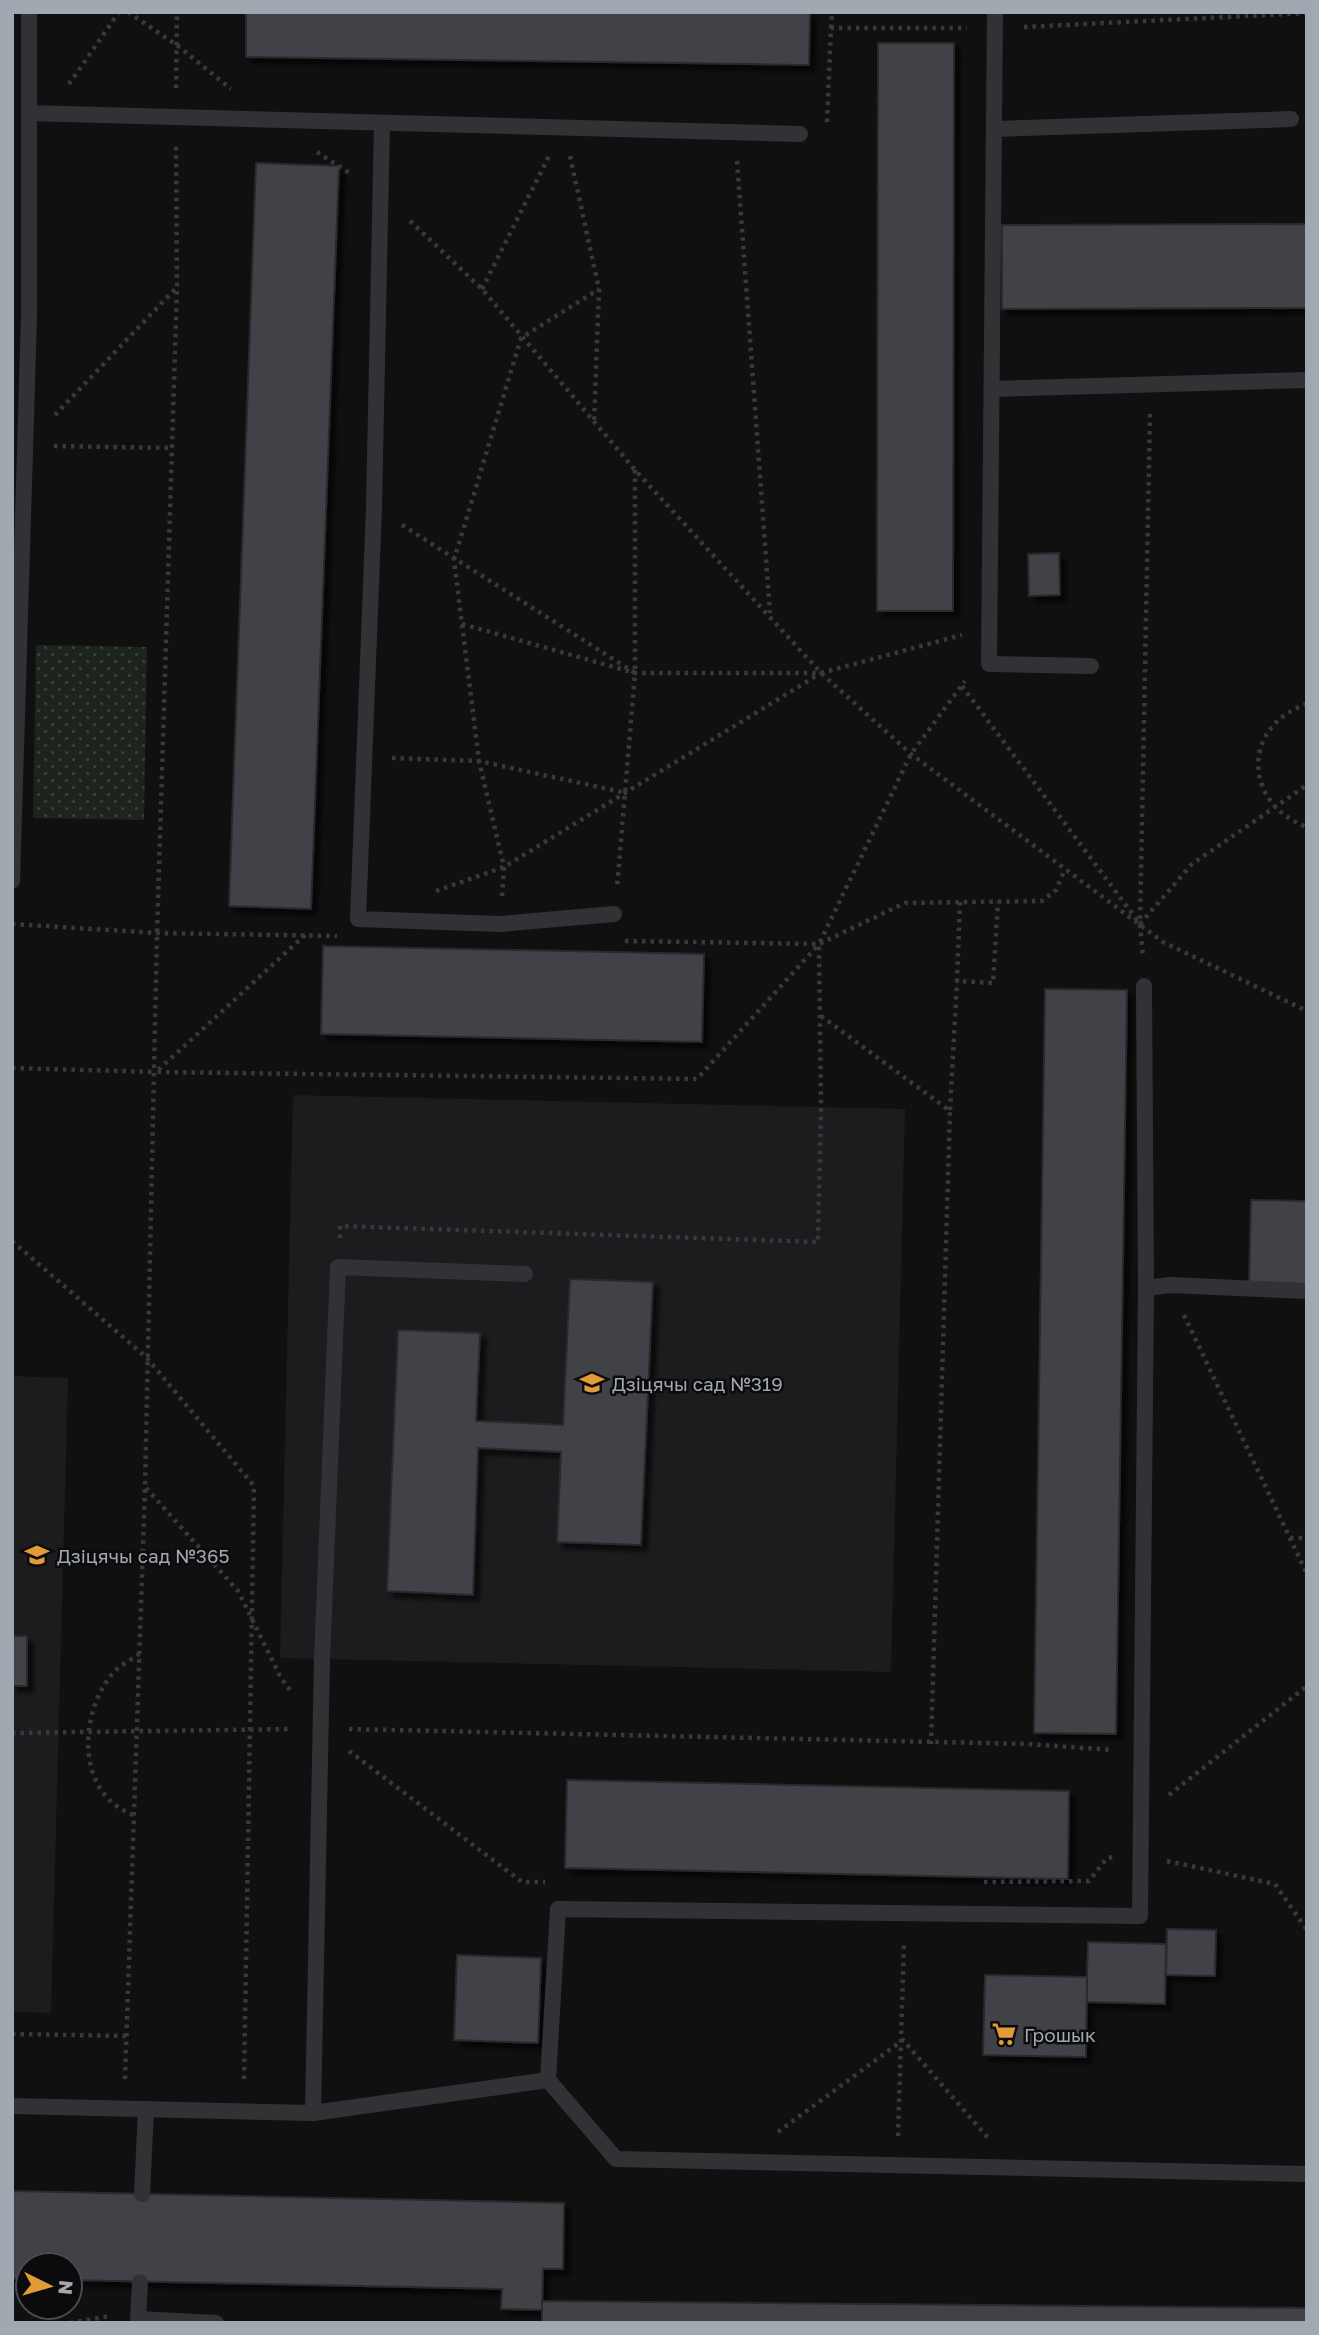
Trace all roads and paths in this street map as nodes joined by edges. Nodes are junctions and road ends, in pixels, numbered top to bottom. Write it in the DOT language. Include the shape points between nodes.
graph roads {
  1 [pos="29,12"];
  2 [pos="119,12"];
  3 [pos="128,12"];
  4 [pos="177,12"];
  5 [pos="832,12"];
  6 [pos="995,12"];
  7 [pos="831,28"];
  8 [pos="178,46"];
  9 [pos="29,113"];
  10 [pos="48,113"];
  11 [pos="175,118"];
  12 [pos="1291,119"];
  13 [pos="269,120"];
  14 [pos="382,123"];
  15 [pos="564,128"];
  16 [pos="995,129"];
  17 [pos="735,132"];
  18 [pos="800,134"];
  19 [pos="312,148"];
  20 [pos="380,193"];
  21 [pos="177,286"];
  22 [pos="482,289"];
  23 [pos="598,289"];
  24 [pos="20,290"];
  25 [pos="521,338"];
  26 [pos="1307,380"];
  27 [pos="1151,385"];
  28 [pos="993,389"];
  29 [pos="594,424"];
  30 [pos="25,446"];
  31 [pos="172,448"];
  32 [pos="635,470"];
  33 [pos="374,507"];
  34 [pos="454,559"];
  35 [pos="770,615"];
  36 [pos="462,624"];
  37 [pos="990,628"];
  38 [pos="989,648"];
  39 [pos="1091,666"];
  40 [pos="635,673"];
  41 [pos="821,673"];
  42 [pos="962,685"];
  43 [pos="1307,704"];
  44 [pos="911,754"];
  45 [pos="363,758"];
  46 [pos="479,761"];
  47 [pos="1307,785"];
  48 [pos="627,793"];
  49 [pos="1274,808"];
  50 [pos="1307,827"];
  51 [pos="504,867"];
  52 [pos="1065,869"];
  53 [pos="12,881"];
  54 [pos="431,893"];
  55 [pos="960,902"];
  56 [pos="998,902"];
  57 [pos="614,914"];
  58 [pos="358,919"];
  59 [pos="12,924"];
  60 [pos="500,924"];
  61 [pos="1140,924"];
  62 [pos="157,933"];
  63 [pos="328,936"];
  64 [pos="819,944"];
  65 [pos="1143,967"];
  66 [pos="957,981"];
  67 [pos="1144,986"];
  68 [pos="1307,1011"];
  69 [pos="820,1016"];
  70 [pos="12,1068"];
  71 [pos="156,1072"];
  72 [pos="950,1111"];
  73 [pos="14,1244"];
  74 [pos="338,1267"];
  75 [pos="525,1274"];
  76 [pos="1170,1285"];
  77 [pos="1146,1288"];
  78 [pos="1307,1292"];
  79 [pos="146,1357"];
  80 [pos="145,1487"];
  81 [pos="1290,1538"];
  82 [pos="1307,1538"];
  83 [pos="1307,1574"];
  84 [pos="253,1623"];
  85 [pos="139,1654"];
  86 [pos="1307,1685"];
  87 [pos="320,1728"];
  88 [pos="251,1730"];
  89 [pos="12,1733"];
  90 [pos="89,1733"];
  91 [pos="136,1734"];
  92 [pos="931,1744"];
  93 [pos="1142,1751"];
  94 [pos="133,1815"];
  95 [pos="1141,1817"];
  96 [pos="1142,1856"];
  97 [pos="550,1882"];
  98 [pos="979,1882"];
  99 [pos="904,1913"];
  100 [pos="1307,1930"];
  101 [pos="12,2034"];
  102 [pos="127,2036"];
  103 [pos="903,2040"];
  104 [pos="548,2080"];
  105 [pos="12,2106"];
  106 [pos="124,2109"];
  107 [pos="146,2109"];
  108 [pos="244,2112"];
  109 [pos="313,2113"];
  110 [pos="738,2162"];
  111 [pos="897,2165"];
  112 [pos="1013,2167"];
  113 [pos="1307,2174"];
  114 [pos="142,2194"];
  115 [pos="139,2282"];
  116 [pos="121,2315"];
  117 [pos="70,2323"];
  118 [pos="216,2323"];
  1 -- 9 [label="lane"];
  2 -- 10 [label="path"];
  3 -- 8 [label="path"];
  4 -- 8 [label="path"];
  5 -- 7 [label="path"];
  6 -- 16 [label="lane"];
  8 -- 11 [label="path"];
  8 -- 13 [label="path"];
  9 -- 10 [label="lane"];
  9 -- 24 [label="lane"];
  10 -- 11 [label="lane"];
  11 -- 13 [label="lane"];
  11 -- 21 [label="path"];
  12 -- 16 [label="lane"];
  13 -- 14 [label="lane"];
  14 -- 15 [label="lane"];
  14 -- 20 [label="lane"];
  15 -- 17 [label="lane"];
  15 -- 22 [label="path"];
  15 -- 23 [label="path"];
  16 -- 28 [label="lane"];
  17 -- 18 [label="lane"];
  17 -- 35 [label="path"];
  19 -- 20 [label="path"];
  20 -- 22 [label="path"];
  20 -- 33 [label="lane"];
  21 -- 30 [label="path"];
  21 -- 31 [label="path"];
  22 -- 25 [label="path"];
  23 -- 25 [label="path"];
  23 -- 29 [label="path"];
  24 -- 30 [label="lane"];
  25 -- 29 [label="path"];
  25 -- 34 [label="path"];
  26 -- 27 [label="lane"];
  27 -- 28 [label="lane"];
  27 -- 61 [label="path"];
  28 -- 37 [label="lane"];
  29 -- 32 [label="path"];
  30 -- 31 [label="path"];
  30 -- 53 [label="lane"];
  31 -- 62 [label="path"];
  32 -- 35 [label="path"];
  32 -- 40 [label="path"];
  33 -- 34 [label="path"];
  33 -- 45 [label="lane"];
  34 -- 36 [label="path"];
  34 -- 40 [label="path"];
  35 -- 41 [label="path"];
  36 -- 40 [label="path"];
  36 -- 46 [label="path"];
  37 -- 38 [label="lane"];
  37 -- 41 [label="path"];
  38 -- 39 [label="lane" via="989,664"];
  38 -- 42 [label="path"];
  40 -- 41 [label="path"];
  40 -- 48 [label="path"];
  41 -- 44 [label="path"];
  41 -- 48 [label="path"];
  42 -- 44 [label="path"];
  42 -- 61 [label="path"];
  43 -- 49 [label="path" via="1278,720 1261,748 1262,790"];
  44 -- 52 [label="path"];
  44 -- 64 [label="path"];
  45 -- 46 [label="path"];
  45 -- 58 [label="lane"];
  46 -- 48 [label="path"];
  46 -- 51 [label="path"];
  47 -- 49 [label="path"];
  48 -- 51 [label="path"];
  48 -- 57 [label="path"];
  49 -- 50 [label="path" via="1289,821"];
  49 -- 61 [label="path" via="1192,864"];
  51 -- 54 [label="path"];
  51 -- 60 [label="path"];
  52 -- 56 [label="path" via="1056,890 1042,901"];
  52 -- 61 [label="path"];
  55 -- 56 [label="path"];
  55 -- 64 [label="path" via="905,903"];
  55 -- 66 [label="path"];
  56 -- 66 [label="path" via="993,982"];
  57 -- 60 [label="lane"];
  58 -- 60 [label="lane"];
  58 -- 63 [label="path"];
  59 -- 62 [label="path"];
  61 -- 65 [label="path"];
  61 -- 68 [label="path" via="1163,942"];
  62 -- 71 [label="path"];
  62 -- 71 [label="path" via="305,935"];
  64 -- 69 [label="path"];
  64 -- 71 [label="path" via="697,1079"];
  66 -- 72 [label="path"];
  67 -- 77 [label="lane"];
  69 -- 72 [label="path"];
  69 -- 74 [label="path" via="818,1242 340,1226"];
  70 -- 71 [label="path"];
  71 -- 79 [label="path"];
  72 -- 92 [label="path"];
  73 -- 79 [label="path"];
  74 -- 75 [label="lane"];
  74 -- 87 [label="lane"];
  76 -- 77 [label="lane"];
  76 -- 78 [label="lane"];
  76 -- 81 [label="path"];
  77 -- 93 [label="lane"];
  79 -- 80 [label="path"];
  79 -- 84 [label="path" via="254,1486"];
  80 -- 84 [label="path" via="238,1591"];
  80 -- 85 [label="path"];
  81 -- 82 [label="path"];
  81 -- 83 [label="path"];
  84 -- 87 [label="path" via="280,1676"];
  84 -- 88 [label="path"];
  85 -- 90 [label="path" via="117,1669 102,1688 91,1711"];
  85 -- 91 [label="path"];
  86 -- 95 [label="path"];
  87 -- 88 [label="path"];
  87 -- 92 [label="path"];
  87 -- 97 [label="path" via="522,1882"];
  87 -- 109 [label="lane"];
  88 -- 91 [label="path"];
  88 -- 108 [label="path"];
  89 -- 90 [label="path"];
  90 -- 91 [label="path"];
  90 -- 94 [label="path" via="97,1782 113,1804"];
  91 -- 94 [label="path"];
  92 -- 93 [label="path"];
  93 -- 95 [label="lane"];
  94 -- 102 [label="path"];
  95 -- 96 [label="lane"];
  96 -- 98 [label="path" via="1107,1858 1089,1881"];
  96 -- 99 [label="lane" via="1140,1916"];
  96 -- 100 [label="path" via="1275,1884"];
  99 -- 103 [label="path"];
  99 -- 104 [label="lane" via="558,1909"];
  101 -- 102 [label="path"];
  102 -- 106 [label="path"];
  103 -- 110 [label="path"];
  103 -- 111 [label="path"];
  103 -- 112 [label="path"];
  104 -- 109 [label="lane"];
  104 -- 110 [label="lane" via="616,2159"];
  105 -- 106 [label="lane"];
  106 -- 107 [label="lane"];
  107 -- 108 [label="lane"];
  107 -- 114 [label="lane"];
  108 -- 109 [label="lane"];
  110 -- 111 [label="lane"];
  111 -- 112 [label="lane"];
  112 -- 113 [label="lane"];
  115 -- 118 [label="lane" via="138,2319"];
  116 -- 117 [label="path"];
}
